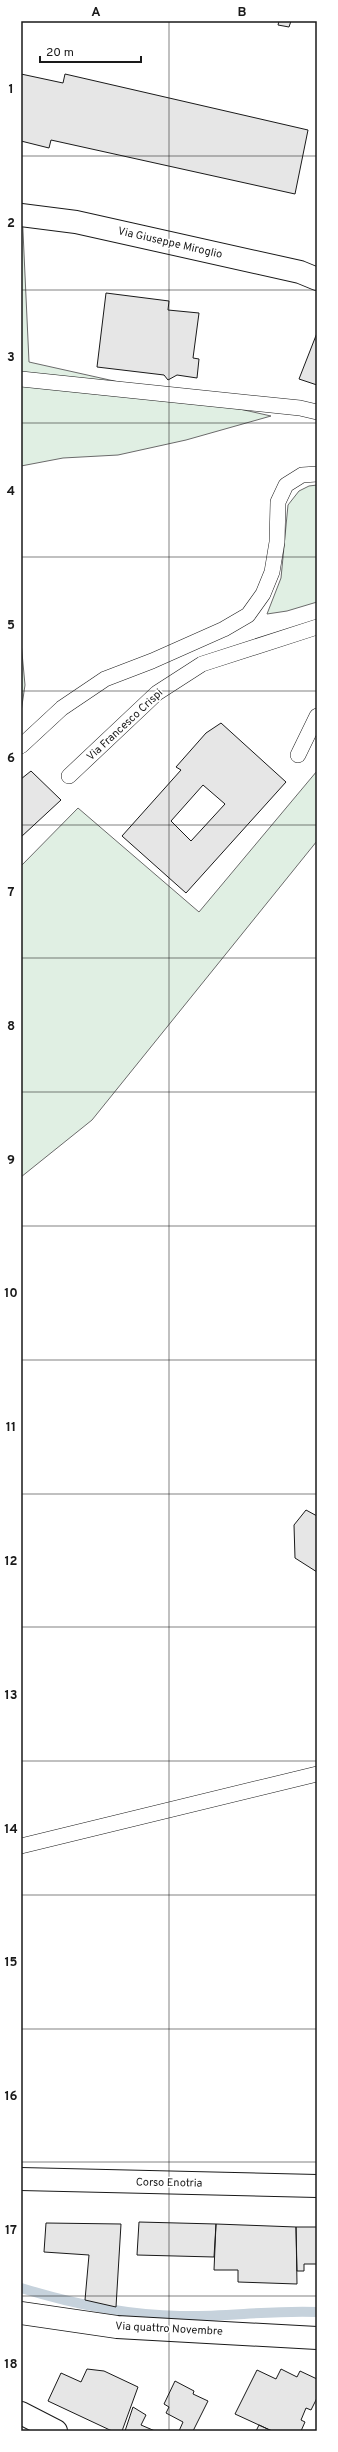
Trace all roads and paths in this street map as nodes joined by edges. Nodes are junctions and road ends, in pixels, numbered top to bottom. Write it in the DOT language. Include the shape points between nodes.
graph roads {
  1 [pos="21,215"];
  2 [pos="317,278"];
  3 [pos="21,379"];
  4 [pos="317,412"];
  5 [pos="317,474"];
  6 [pos="317,626"];
  7 [pos="317,716"];
  8 [pos="21,746"];
  9 [pos="298,755"];
  10 [pos="69,776"];
  11 [pos="317,1774"];
  12 [pos="21,1846"];
  13 [pos="21,2179"];
  14 [pos="317,2186"];
  15 [pos="21,2313"];
  16 [pos="317,2338"];
  17 [pos="23,2420"];
  18 [pos="56,2431"];
  1 -- 2 [label="street, Via Giuseppe Miroglio" via="76,222"];
  3 -- 4 [label="lane" via="300,408"];
  5 -- 8 [label="lane" via="302,475 286,485 278,502 277,542 272,572 263,594 248,616 160,658 105,679 62,708"];
  6 -- 10 [label="lane, Via Francesco Crispi" via="202,664 157,693"];
  7 -- 9 [label="lane"];
  11 -- 12 [label="lane"];
  13 -- 14 [label="street, Corso Enotria"];
  15 -- 16 [label="street, Via quattro Novembre" via="117,2328"];
  17 -- 18 [label="street"];
}
